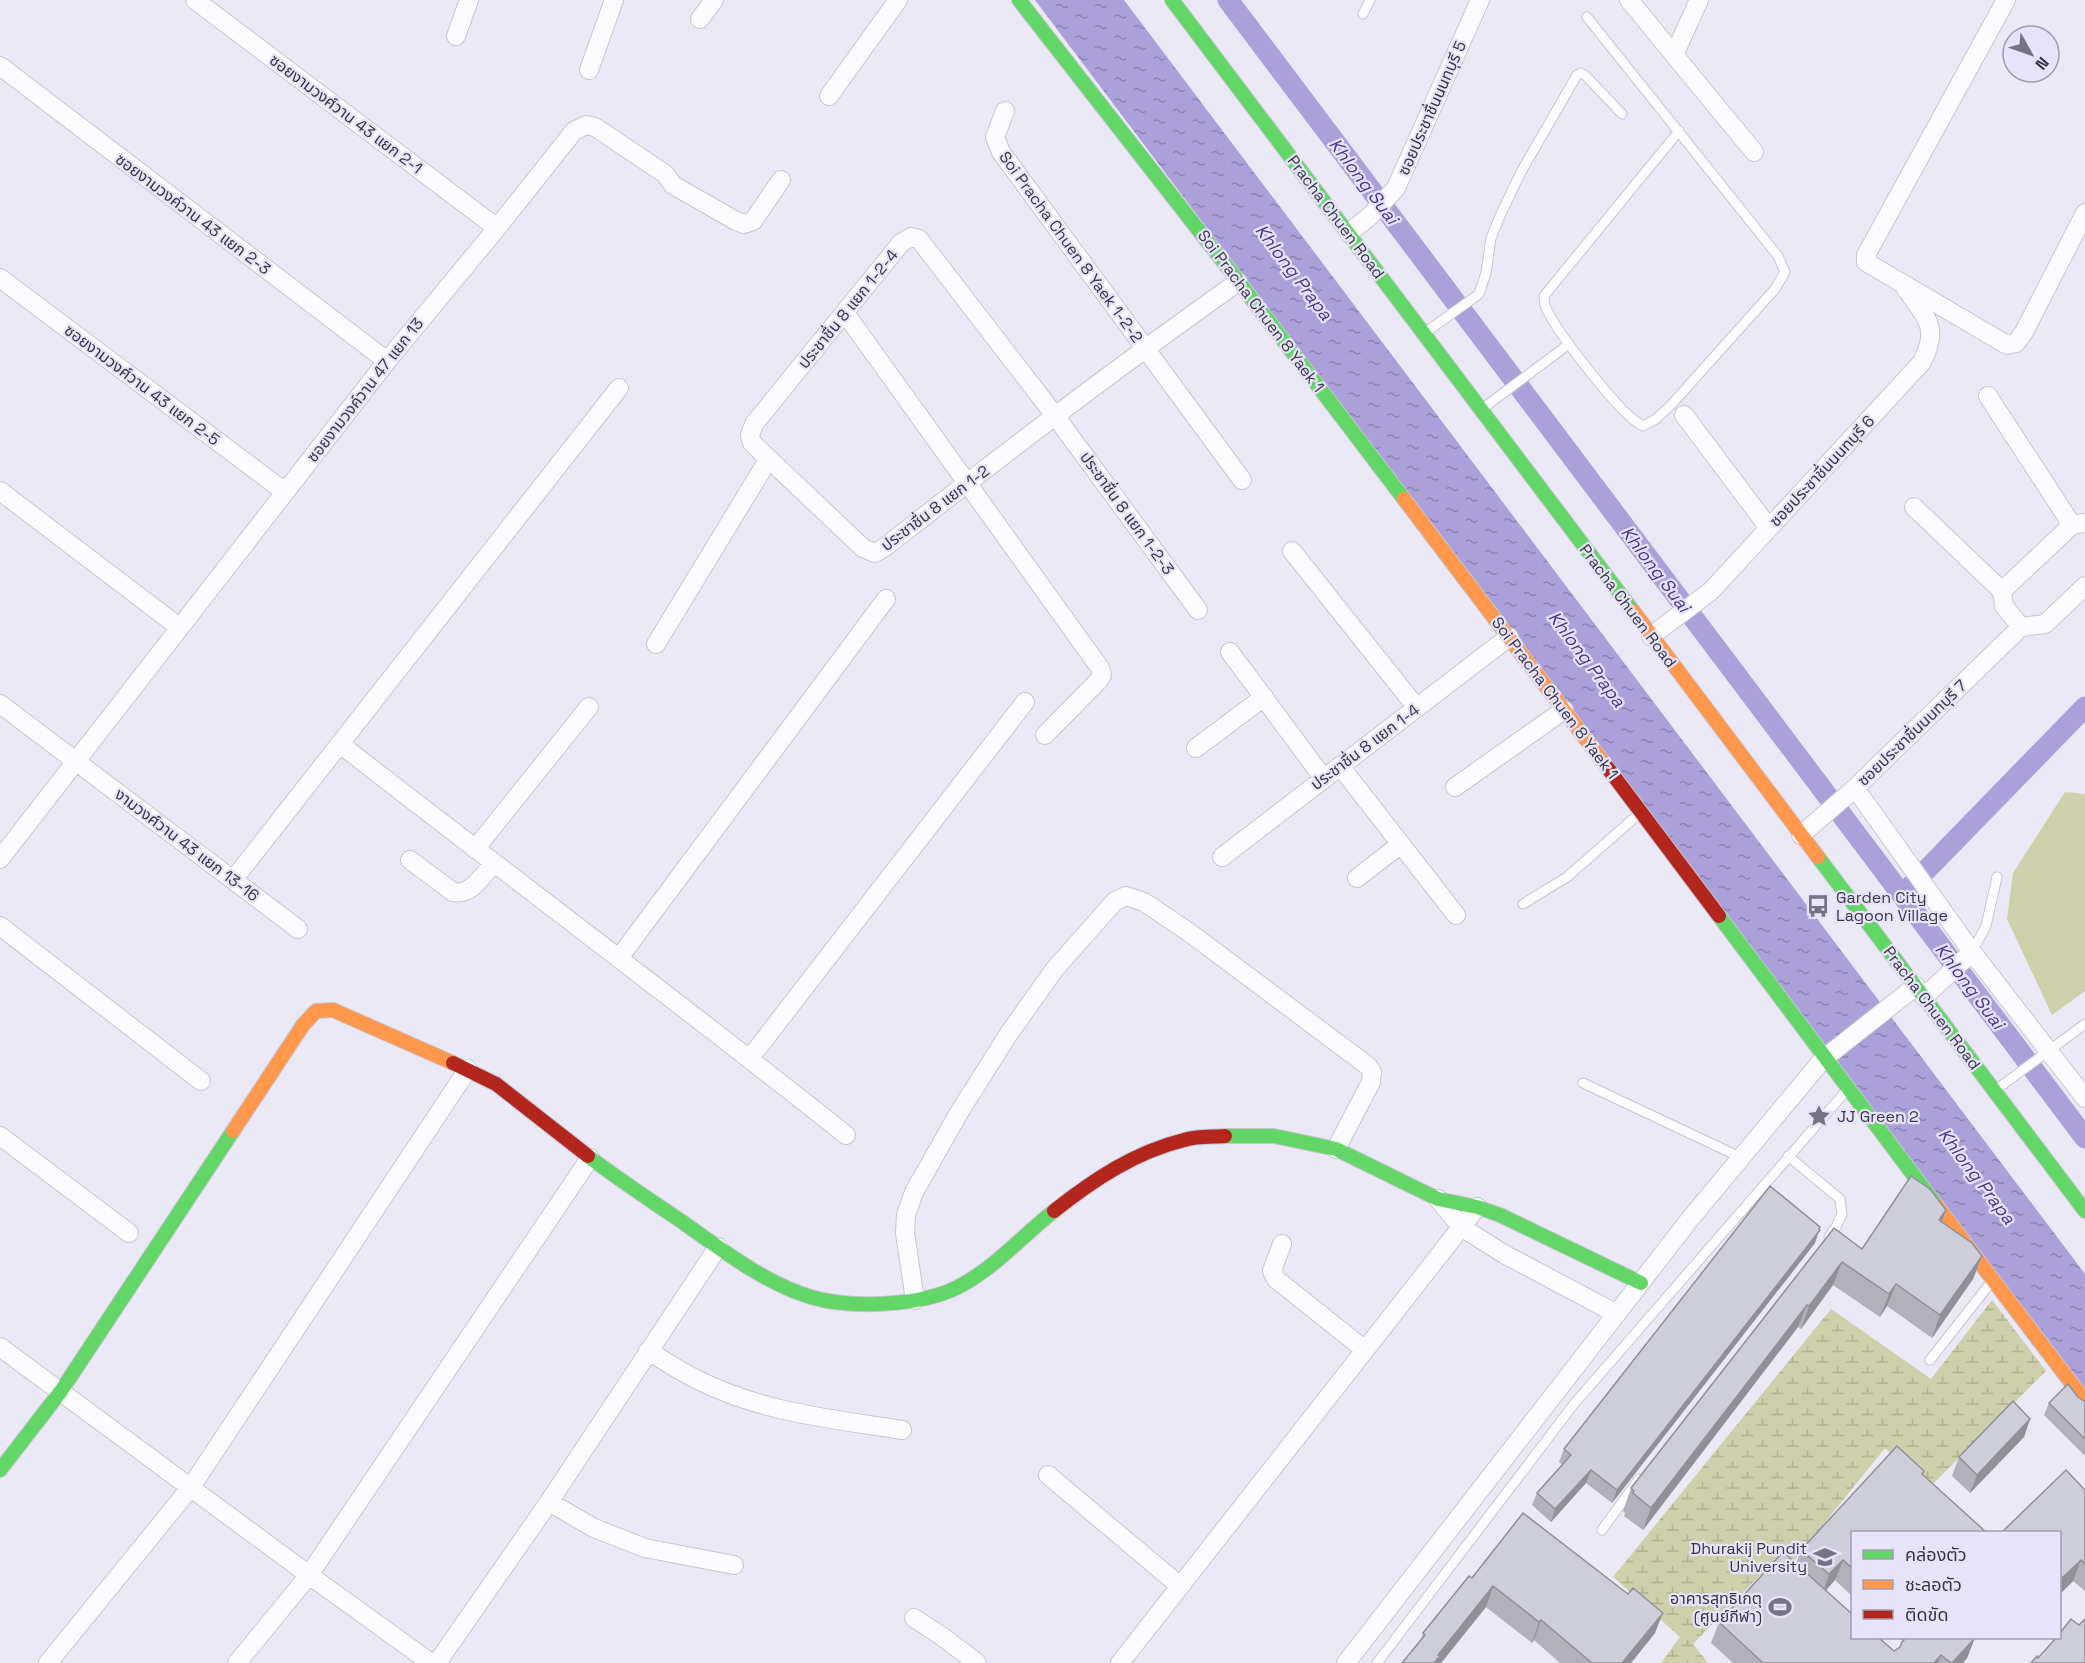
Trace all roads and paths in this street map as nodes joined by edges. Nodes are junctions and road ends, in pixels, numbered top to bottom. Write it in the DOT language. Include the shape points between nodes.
graph roads {
  1 [pos="195,0"];
  2 [pos="469,0"];
  3 [pos="614,0"];
  4 [pos="714,0"];
  5 [pos="898,0"];
  6 [pos="1018,0"];
  7 [pos="1172,0"];
  8 [pos="1370,0"];
  9 [pos="1480,0"];
  10 [pos="1629,0"];
  11 [pos="1699,0"];
  12 [pos="2006,0"];
  13 [pos="1364,14"];
  14 [pos="1587,17"];
  15 [pos="700,19"];
  16 [pos="456,36"];
  17 [pos="1674,56"];
  18 [pos="0,66"];
  19 [pos="589,70"];
  20 [pos="829,96"];
  21 [pos="1005,111"];
  22 [pos="1622,114"];
  23 [pos="1679,131"];
  24 [pos="1754,152"];
  25 [pos="781,180"];
  26 [pos="2085,213"];
  27 [pos="497,228"];
  28 [pos="1349,233"];
  29 [pos="0,278"];
  30 [pos="1239,282"];
  31 [pos="1901,282"];
  32 [pos="845,313"];
  33 [pos="1424,334"];
  34 [pos="1569,344"];
  35 [pos="1145,348"];
  36 [pos="387,361"];
  37 [pos="619,388"];
  38 [pos="1988,396"];
  39 [pos="1480,410"];
  40 [pos="1684,415"];
  41 [pos="1056,417"];
  42 [pos="754,424"];
  43 [pos="768,460"];
  44 [pos="1242,480"];
  45 [pos="966,484"];
  46 [pos="0,491"];
  47 [pos="285,492"];
  48 [pos="1914,507"];
  49 [pos="2079,524"];
  50 [pos="1769,528"];
  51 [pos="1292,551"];
  52 [pos="2085,586"];
  53 [pos="2002,591"];
  54 [pos="886,599"];
  55 [pos="1198,610"];
  56 [pos="179,627"];
  57 [pos="2021,627"];
  58 [pos="1651,636"];
  59 [pos="1509,637"];
  60 [pos="656,645"];
  61 [pos="1230,652"];
  62 [pos="1264,697"];
  63 [pos="1025,702"];
  64 [pos="0,704"];
  65 [pos="589,707"];
  66 [pos="1417,708"];
  67 [pos="1564,710"];
  68 [pos="1045,735"];
  69 [pos="340,744"];
  70 [pos="1196,748"];
  71 [pos="76,762"];
  72 [pos="1340,766"];
  73 [pos="1324,779"];
  74 [pos="1455,787"];
  75 [pos="1850,792"];
  76 [pos="1641,812"];
  77 [pos="1801,835"];
  78 [pos="1401,844"];
  79 [pos="475,849"];
  80 [pos="1222,857"];
  81 [pos="0,859"];
  82 [pos="410,860"];
  83 [pos="493,864"];
  84 [pos="1997,877"];
  85 [pos="1356,879"];
  86 [pos="233,880"];
  87 [pos="1523,904"];
  88 [pos="1456,915"];
  89 [pos="0,926"];
  90 [pos="298,929"];
  91 [pos="1970,955"];
  92 [pos="619,958"];
  93 [pos="1920,991"];
  94 [pos="2085,1024"];
  95 [pos="2045,1054"];
  96 [pos="1825,1057"];
  97 [pos="750,1058"];
  98 [pos="468,1069"];
  99 [pos="201,1081"];
  100 [pos="1583,1083"];
  101 [pos="1848,1090"];
  102 [pos="1995,1091"];
  103 [pos="2085,1098"];
  104 [pos="846,1135"];
  105 [pos="0,1136"];
  106 [pos="1336,1149"];
  107 [pos="1788,1156"];
  108 [pos="590,1158"];
  109 [pos="1742,1158"];
  110 [pos="1438,1199"];
  111 [pos="1477,1207"];
  112 [pos="2085,1210"];
  113 [pos="1461,1227"];
  114 [pos="129,1233"];
  115 [pos="1282,1244"];
  116 [pos="1822,1246"];
  117 [pos="717,1247"];
  118 [pos="1993,1279"];
  119 [pos="1641,1283"];
  120 [pos="915,1300"];
  121 [pos="1617,1314"];
  122 [pos="0,1347"];
  123 [pos="1365,1350"];
  124 [pos="648,1351"];
  125 [pos="1930,1360"];
  126 [pos="61,1391"];
  127 [pos="2085,1401"];
  128 [pos="902,1430"];
  129 [pos="0,1470"];
  130 [pos="1646,1470"];
  131 [pos="1048,1475"];
  132 [pos="191,1487"];
  133 [pos="549,1502"];
  134 [pos="1602,1530"];
  135 [pos="734,1565"];
  136 [pos="309,1575"];
  137 [pos="1180,1586"];
  138 [pos="914,1618"];
  139 [pos="48,1663"];
  140 [pos="237,1663"];
  141 [pos="431,1663"];
  142 [pos="436,1663"];
  143 [pos="976,1663"];
  144 [pos="1120,1663"];
  145 [pos="1346,1663"];
  146 [pos="1377,1663"];
  1 -- 27 [label="street, ซอยงามวงศ์วาน 43 แยก 2-1"];
  2 -- 16 [label="street"];
  3 -- 19 [label="street"];
  4 -- 15 [label="street"];
  5 -- 20 [label="street"];
  6 -- 30 [label="street, Soi Pracha Chuen 8 Yaek 1"];
  7 -- 28 [label="street, Pracha Chuen Road"];
  8 -- 13 [label="lane"];
  9 -- 28 [label="street, ซอยประชาชื่นนนทบุรี 5" via="1396,188"];
  10 -- 17 [label="street"];
  11 -- 17 [label="street"];
  12 -- 31 [label="street" via="1866,255 1866,262 1872,267"];
  14 -- 23 [label="lane"];
  17 -- 24 [label="street"];
  18 -- 36 [label="street, ซอยงามวงค์วาน 43 แยก 2-3"];
  21 -- 35 [label="street, Soi Pracha Chuen 8 Yaek 1-2-2" via="995,137 1001,152"];
  22 -- 33 [label="lane" via="1585,75 1577,75 1500,216 1479,294"];
  23 -- 34 [label="lane" via="1544,296 1545,307"];
  23 -- 34 [label="lane" via="1778,256 1785,272 1782,280 1671,405 1643,426 1628,417"];
  25 -- 27 [label="street, ซอยงามวงค์วาน 47 แยก 13" via="753,221 744,224 673,185 665,174 595,127 586,125 574,131"];
  26 -- 31 [label="street" via="2016,343 2007,345"];
  27 -- 36 [label="street, ซอยงามวงค์วาน 47 แยก 13"];
  28 -- 33 [label="street, Pracha Chuen Road"];
  29 -- 47 [label="street, ซอยงามวงศ์วาน 43 แยก 2-5"];
  30 -- 35 [label="street, ประชาชื่น 8 แยก 1-2"];
  30 -- 59 [label="street, Soi Pracha Chuen 8 Yaek 1"];
  31 -- 50 [label="street, ซอยประชาชื่นนนทบุรี 6" via="1932,327 1930,347 1922,362"];
  32 -- 41 [label="street, ประชาชื่น 8 แยก 1-2-4" via="901,243 911,237 919,238"];
  32 -- 42 [label="street, ประชาชื่น 8 แยก 1-2-4"];
  32 -- 45 [label="street"];
  33 -- 39 [label="street, Pracha Chuen Road"];
  34 -- 39 [label="lane"];
  35 -- 41 [label="street, ประชาชื่น 8 แยก 1-2"];
  35 -- 44 [label="street, Soi Pracha Chuen 8 Yaek 1-2-2"];
  36 -- 47 [label="street, ซอยงามวงค์วาน 47 แยก 13"];
  37 -- 69 [label="street"];
  38 -- 49 [label="street"];
  39 -- 58 [label="street, Pracha Chuen Road"];
  40 -- 50 [label="street"];
  41 -- 45 [label="street, ประชาชื่น 8 แยก 1-2"];
  41 -- 55 [label="street, ประชาชื่น 8 แยก 1-2-3"];
  42 -- 43 [label="street, ประชาชื่น 8 แยก 1-2" via="750,439"];
  43 -- 45 [label="street, ประชาชื่น 8 แยก 1-2" via="863,548 875,553"];
  43 -- 60 [label="street"];
  45 -- 68 [label="street" via="1100,668 1102,675 1092,689"];
  46 -- 56 [label="street"];
  47 -- 56 [label="street, ซอยงามวงค์วาน 47 แยก 13"];
  48 -- 53 [label="street"];
  49 -- 53 [label="street"];
  50 -- 58 [label="street, ซอยประชาชื่นนนทบุรี 6" via="1711,591"];
  51 -- 66 [label="street"];
  52 -- 57 [label="street" via="2045,624"];
  53 -- 57 [label="street" via="2004,606"];
  54 -- 92 [label="street"];
  56 -- 71 [label="street, ซอยงามวงค์วาน 47 แยก 13"];
  57 -- 75 [label="street, ซอยประชาชื่นนนทบุรี 7"];
  58 -- 77 [label="street, Pracha Chuen Road"];
  59 -- 66 [label="street, ประชาชื่น 8 แยก 1-4"];
  59 -- 67 [label="street, Soi Pracha Chuen 8 Yaek 1"];
  61 -- 62 [label="street"];
  62 -- 70 [label="street"];
  62 -- 73 [label="street"];
  63 -- 97 [label="street"];
  64 -- 71 [label="street, งามวงศ์วาน 43 แยก 13-16"];
  65 -- 79 [label="street"];
  66 -- 72 [label="street, ประชาชื่น 8 แยก 1-4"];
  67 -- 74 [label="street"];
  67 -- 76 [label="street, Soi Pracha Chuen 8 Yaek 1"];
  69 -- 79 [label="street"];
  69 -- 86 [label="street"];
  71 -- 81 [label="street, ซอยงามวงค์วาน 47 แยก 13"];
  71 -- 86 [label="street, งามวงศ์วาน 43 แยก 13-16"];
  72 -- 73 [label="street, ประชาชื่น 8 แยก 1-4"];
  72 -- 78 [label="street"];
  73 -- 80 [label="street, ประชาชื่น 8 แยก 1-4"];
  75 -- 77 [label="street, ซอยประชาชื่นนนทบุรี 7"];
  75 -- 91 [label="street" via="1913,871"];
  76 -- 87 [label="lane" via="1567,877"];
  76 -- 96 [label="street, Soi Pracha Chuen 8 Yaek 1"];
  77 -- 93 [label="street, Pracha Chuen Road"];
  78 -- 85 [label="street"];
  78 -- 88 [label="street"];
  79 -- 83 [label="street"];
  82 -- 83 [label="street" via="453,892 461,893 470,890"];
  83 -- 92 [label="street"];
  84 -- 91 [label="lane" via="1986,926"];
  86 -- 90 [label="street, งามวงศ์วาน 43 แยก 13-16"];
  89 -- 99 [label="street"];
  91 -- 93 [label="street" via="1946,976"];
  91 -- 95 [label="street"];
  92 -- 97 [label="street"];
  93 -- 96 [label="street" via="1892,1005"];
  93 -- 102 [label="street, Pracha Chuen Road"];
  94 -- 95 [label="lane"];
  95 -- 102 [label="lane"];
  95 -- 103 [label="street"];
  96 -- 101 [label="street, Soi Pracha Chuen 8 Yaek 1"];
  96 -- 109 [label="street"];
  97 -- 104 [label="street"];
  98 -- 108 [label="street" via="496,1084"];
  98 -- 126 [label="street" via="333,1010 316,1011 303,1024"];
  98 -- 132 [label="street"];
  100 -- 109 [label="lane"];
  101 -- 107 [label="lane"];
  101 -- 118 [label="street, Soi Pracha Chuen 8 Yaek 1"];
  102 -- 112 [label="street, Pracha Chuen Road"];
  105 -- 114 [label="street"];
  106 -- 110 [label="street"];
  106 -- 120 [label="street" via="1274,1136 1185,1139 1136,1157 1087,1185 978,1275 956,1288"];
  106 -- 120 [label="street" via="1371,1082 1368,1066 1190,933 1144,902 1126,896 1115,902 1054,970 966,1101 914,1192 904,1233"];
  107 -- 116 [label="lane" via="1840,1199 1842,1214"];
  107 -- 146 [label="lane" via="1574,1404"];
  108 -- 117 [label="street"];
  108 -- 136 [label="street"];
  109 -- 119 [label="street"];
  110 -- 111 [label="street"];
  110 -- 113 [label="street"];
  111 -- 113 [label="street"];
  111 -- 119 [label="street"];
  113 -- 121 [label="street"];
  113 -- 123 [label="street"];
  115 -- 123 [label="street" via="1272,1271 1276,1279"];
  117 -- 120 [label="street" via="782,1286 810,1297 839,1304"];
  117 -- 124 [label="street"];
  118 -- 125 [label="lane"];
  118 -- 127 [label="street, Soi Pracha Chuen 8 Yaek 1"];
  119 -- 121 [label="street"];
  121 -- 145 [label="street"];
  122 -- 126 [label="street"];
  123 -- 137 [label="street"];
  124 -- 128 [label="street" via="696,1379 738,1397 811,1416"];
  124 -- 133 [label="street"];
  126 -- 129 [label="street"];
  126 -- 132 [label="street"];
  130 -- 134 [label="lane"];
  131 -- 137 [label="street"];
  132 -- 136 [label="street"];
  132 -- 139 [label="street"];
  133 -- 135 [label="street" via="594,1528 645,1548"];
  133 -- 142 [label="street"];
  136 -- 140 [label="street"];
  136 -- 141 [label="street"];
  137 -- 144 [label="street"];
  138 -- 143 [label="street"];
}
